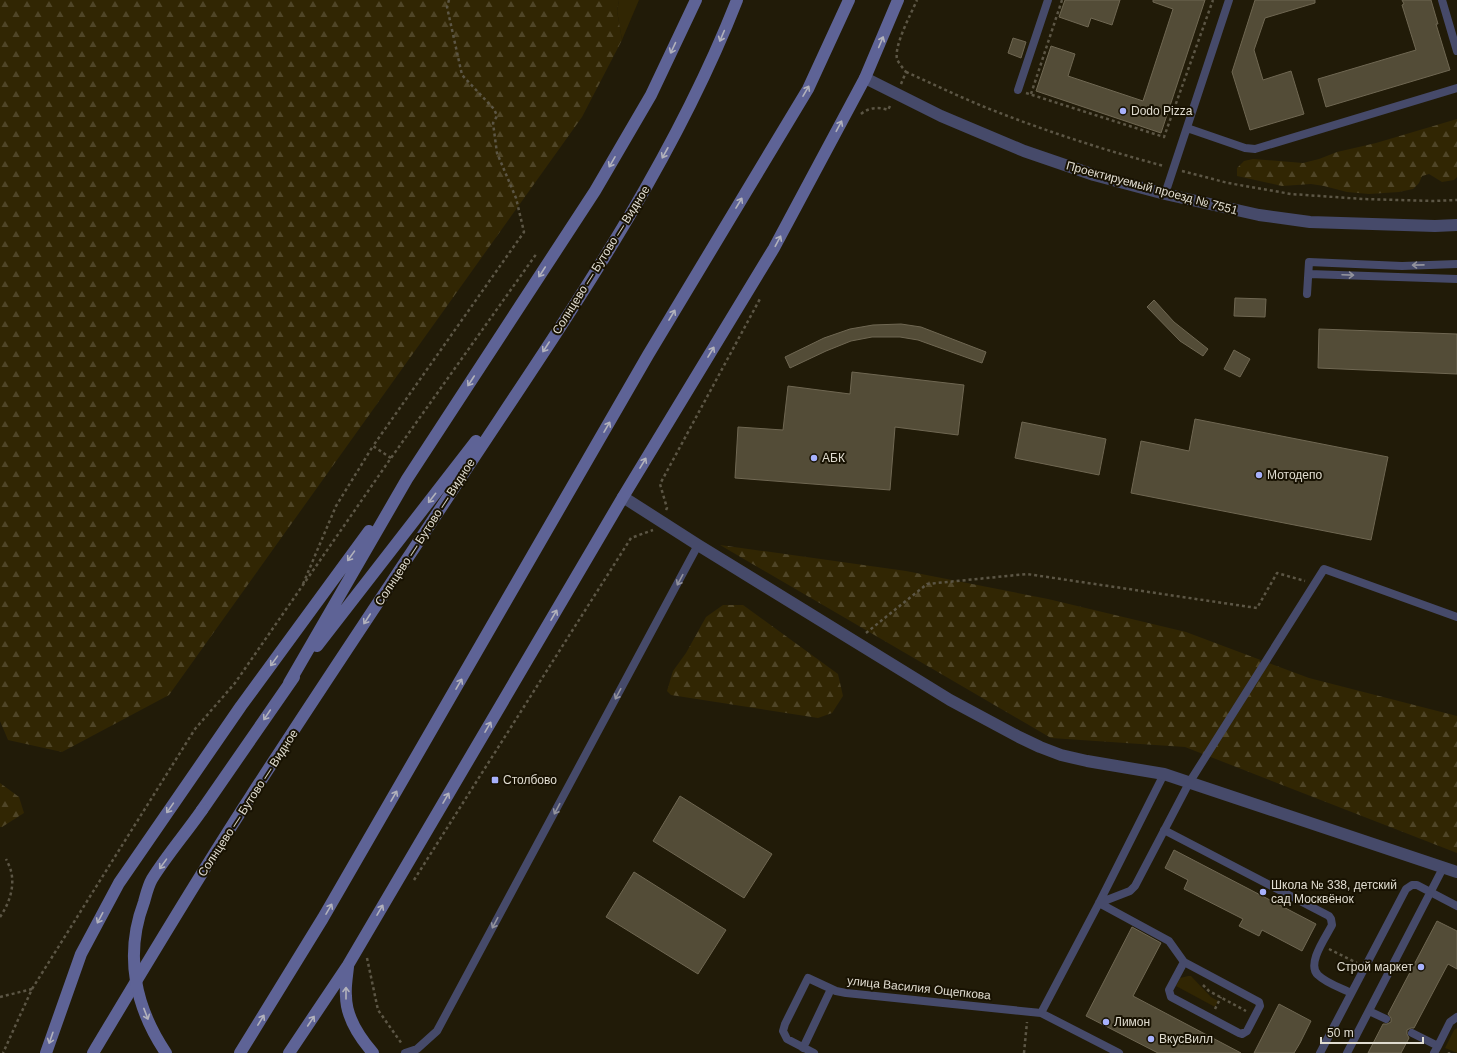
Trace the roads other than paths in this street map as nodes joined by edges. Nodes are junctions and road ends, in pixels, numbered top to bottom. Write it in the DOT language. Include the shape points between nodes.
graph roads {
  1 [pos="696,0"];
  2 [pos="737,0"];
  3 [pos="849,0"];
  4 [pos="898,0"];
  5 [pos="1048,0"];
  6 [pos="1229,0"];
  7 [pos="1442,0"];
  8 [pos="1457,51"];
  9 [pos="865,78"];
  10 [pos="1457,88"];
  11 [pos="1018,90"];
  12 [pos="1187,128"];
  13 [pos="1165,194"];
  14 [pos="1457,225"];
  15 [pos="1457,264"];
  16 [pos="1309,274"];
  17 [pos="1457,279"];
  18 [pos="1307,294"];
  19 [pos="533,368"];
  20 [pos="407,479"];
  21 [pos="623,496"];
  22 [pos="698,545"];
  23 [pos="1457,617"];
  24 [pos="289,682"];
  25 [pos="1164,774"];
  26 [pos="1189,783"];
  27 [pos="1164,830"];
  28 [pos="1443,868"];
  29 [pos="1457,872"];
  30 [pos="1431,892"];
  31 [pos="1099,903"];
  32 [pos="1457,906"];
  33 [pos="1184,962"];
  34 [pos="348,965"];
  35 [pos="832,989"];
  36 [pos="1351,993"];
  37 [pos="1369,1011"];
  38 [pos="1041,1013"];
  39 [pos="1457,1017"];
  40 [pos="1386,1019"];
  41 [pos="1412,1033"];
  42 [pos="803,1048"];
  43 [pos="1436,1050"];
  44 [pos="46,1053"];
  45 [pos="93,1053"];
  46 [pos="166,1053"];
  47 [pos="240,1053"];
  48 [pos="290,1053"];
  49 [pos="373,1053"];
  50 [pos="407,1053"];
  51 [pos="814,1053"];
  52 [pos="1119,1053"];
  53 [pos="1320,1053"];
  54 [pos="1347,1053"];
  1 -- 20 [label="main road, one-way" via="651,95 595,191"];
  2 -- 19 [label="main road, Солнцево — Бутово — Видное, one-way" via="708,69 640,198"];
  47 -- 3 [label="main road, one-way" via="323,918 648,355 808,89"];
  9 -- 4 [label="main road, one-way"];
  5 -- 11 [label="lane"];
  6 -- 12 [label="lane"];
  7 -- 8 [label="lane"];
  9 -- 13 [label="street, Проектируемый проезд № 7551" via="1024,151 1094,175"];
  21 -- 9 [label="main road, one-way" via="774,248"];
  10 -- 12 [label="lane" via="1255,149"];
  12 -- 13 [label="lane"];
  13 -- 14 [label="street, Проектируемый проезд № 7551" via="1260,215 1310,222"];
  15 -- 16 [label="lane, one-way" via="1402,266 1309,262"];
  16 -- 17 [label="lane, one-way"];
  16 -- 18 [label="lane"];
  19 -- 24 [label="main road, one-way"];
  19 -- 45 [label="main road, Солнцево — Бутово — Видное, one-way" via="247,801"];
  20 -- 24 [label="main road"];
  20 -- 44 [label="main road, one-way" via="241,706 119,883 81,954"];
  21 -- 22 [label="street"];
  34 -- 21 [label="main road, one-way"];
  22 -- 25 [label="street" via="950,700 1018,737 1061,755"];
  22 -- 50 [label="lane, one-way" via="437,1031 417,1049"];
  23 -- 26 [label="lane" via="1324,569"];
  24 -- 46 [label="main road, one-way, bridge" via="151,880 138,918 133,952 136,983 146,1016"];
  25 -- 26 [label="street"];
  25 -- 31 [label="lane"];
  26 -- 27 [label="lane"];
  26 -- 28 [label="street"];
  27 -- 31 [label="lane" via="1135,886 1130,891"];
  27 -- 36 [label="lane" via="1329,916 1332,925 1314,959 1314,969 1317,975"];
  28 -- 29 [label="street"];
  28 -- 30 [label="lane"];
  30 -- 32 [label="lane"];
  30 -- 36 [label="lane" via="1417,885 1406,888"];
  30 -- 37 [label="lane"];
  31 -- 33 [label="lane" via="1169,940"];
  31 -- 38 [label="lane"];
  33 -- 33 [label="lane" via="1169,990 1171,997 1242,1034 1247,1031 1260,1006 1259,1002"];
  48 -- 34 [label="main road, one-way"];
  49 -- 34 [label="main road, one-way" via="362,1040 351,1017 346,997"];
  35 -- 38 [label="lane, улица Василия Ощепкова" via="846,993"];
  35 -- 42 [label="lane"];
  35 -- 42 [label="lane, улица Василия Ощепкова" via="808,978 785,1024 783,1031 787,1039"];
  36 -- 53 [label="lane"];
  37 -- 40 [label="lane"];
  37 -- 54 [label="lane"];
  38 -- 52 [label="lane, улица Василия Ощепкова"];
  39 -- 43 [label="lane" via="1450,1022"];
  41 -- 43 [label="lane"];
  42 -- 51 [label="lane, улица Василия Ощепкова"];
}
